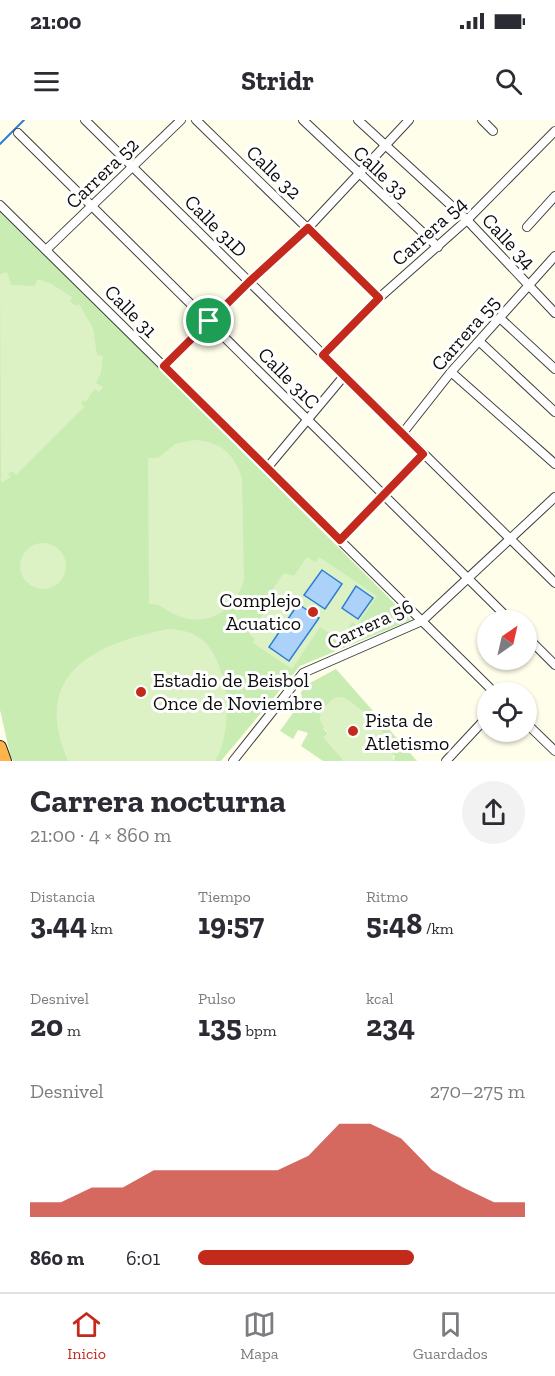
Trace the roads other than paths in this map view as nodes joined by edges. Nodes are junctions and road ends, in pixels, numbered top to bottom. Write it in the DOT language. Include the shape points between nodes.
graph roads {
  1 [pos="85,120"];
  2 [pos="181,120"];
  3 [pos="196,120"];
  4 [pos="303,120"];
  5 [pos="358,120"];
  6 [pos="409,120"];
  7 [pos="482,120"];
  8 [pos="493,131"];
  9 [pos="555,131"];
  10 [pos="18,133"];
  11 [pos="385,147"];
  12 [pos="132,166"];
  13 [pos="360,174"];
  14 [pos="555,196"];
  15 [pos="0,204"];
  16 [pos="92,205"];
  17 [pos="467,220"];
  18 [pos="527,227"];
  19 [pos="308,228"];
  20 [pos="438,247"];
  21 [pos="46,250"];
  22 [pos="555,256"];
  23 [pos="249,282"];
  24 [pos="528,286"];
  25 [pos="379,298"];
  26 [pos="555,313"];
  27 [pos="501,319"];
  28 [pos="209,321"];
  29 [pos="480,342"];
  30 [pos="323,355"];
  31 [pos="164,366"];
  32 [pos="555,369"];
  33 [pos="451,372"];
  34 [pos="344,376"];
  35 [pos="555,412"];
  36 [pos="308,419"];
  37 [pos="402,434"];
  38 [pos="423,454"];
  39 [pos="555,464"];
  40 [pos="267,468"];
  41 [pos="384,495"];
  42 [pos="555,497"];
  43 [pos="510,538"];
  44 [pos="340,540"];
  45 [pos="468,578"];
  46 [pos="555,583"];
  47 [pos="500,610"];
  48 [pos="422,621"];
  49 [pos="537,647"];
  50 [pos="555,664"];
  51 [pos="484,682"];
  52 [pos="477,728"];
  53 [pos="537,734"];
  54 [pos="0,747"];
  55 [pos="555,751"];
  56 [pos="5,761"];
  57 [pos="233,761"];
  58 [pos="446,761"];
  1 -- 12 [label="street, Calle 31D"];
  2 -- 12 [label="street, Carrera 52"];
  3 -- 19 [label="street, Calle 32"];
  4 -- 13 [label="street, Calle 33"];
  5 -- 11 [label="street, Calle 34"];
  6 -- 11 [label="street"];
  7 -- 8 [label="street"];
  9 -- 17 [label="street, Carrera 54"];
  10 -- 16 [label="street, Calle 31C"];
  11 -- 13 [label="street"];
  11 -- 17 [label="street, Calle 34"];
  12 -- 16 [label="street, Carrera 52"];
  12 -- 23 [label="street, Calle 31D"];
  13 -- 19 [label="street"];
  13 -- 20 [label="street, Calle 33"];
  14 -- 18 [label="street"];
  15 -- 21 [label="street, Calle 31"];
  16 -- 21 [label="street, Carrera 52"];
  16 -- 28 [label="street, Calle 31C"];
  17 -- 20 [label="street, Carrera 54"];
  17 -- 24 [label="street, Calle 34"];
  19 -- 23 [label="street"];
  19 -- 25 [label="street, Calle 32"];
  20 -- 25 [label="street, Carrera 54"];
  21 -- 31 [label="street, Calle 31"];
  22 -- 24 [label="street, Carrera 55"];
  23 -- 28 [label="street"];
  23 -- 30 [label="street, Calle 31D"];
  24 -- 26 [label="street, Calle 34"];
  24 -- 27 [label="street, Carrera 55"];
  25 -- 30 [label="street, Carrera 54"];
  27 -- 29 [label="street, Carrera 55"];
  27 -- 32 [label="street"];
  28 -- 31 [label="street"];
  28 -- 36 [label="street, Calle 31C"];
  29 -- 33 [label="street, Carrera 55"];
  29 -- 35 [label="street"];
  30 -- 34 [label="street, Calle 31D"];
  31 -- 40 [label="street, Calle 31"];
  33 -- 37 [label="street, Carrera 55"];
  33 -- 39 [label="street"];
  34 -- 36 [label="street"];
  34 -- 37 [label="street, Calle 31D"];
  36 -- 40 [label="street"];
  36 -- 41 [label="street, Calle 31C"];
  37 -- 38 [label="street, Calle 31D"];
  38 -- 41 [label="street"];
  38 -- 43 [label="street, Calle 31D"];
  40 -- 44 [label="street, Calle 31"];
  41 -- 44 [label="street"];
  41 -- 45 [label="street, Calle 31C"];
  42 -- 43 [label="street, Carrera 56"];
  43 -- 45 [label="street, Carrera 56"];
  43 -- 46 [label="street, Calle 31D"];
  44 -- 48 [label="street, Calle 31"];
  45 -- 47 [label="street, Calle 31C"];
  45 -- 48 [label="street, Carrera 56"];
  48 -- 51 [label="street, Calle 31"];
  48 -- 57 [label="street, Carrera 56" via="303,673"];
  49 -- 50 [label="street"];
  52 -- 58 [label="street"];
  53 -- 55 [label="street"];
  54 -- 56 [label="highway"];
}
